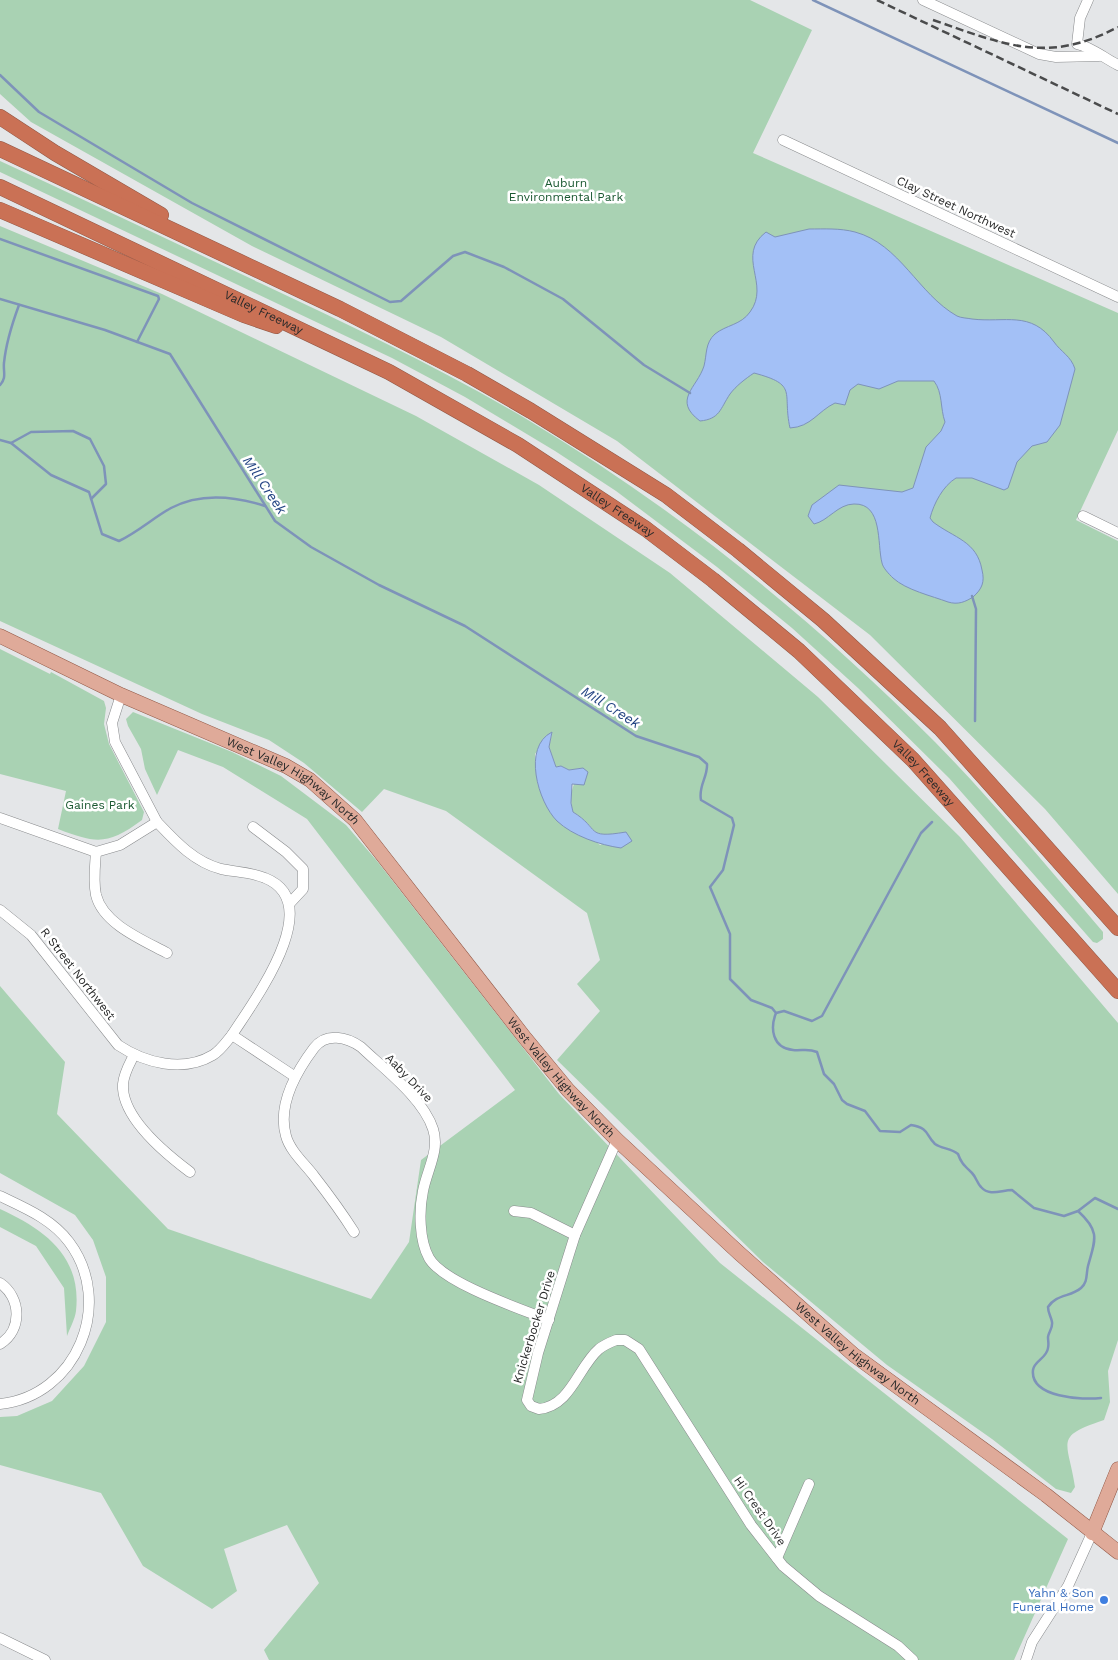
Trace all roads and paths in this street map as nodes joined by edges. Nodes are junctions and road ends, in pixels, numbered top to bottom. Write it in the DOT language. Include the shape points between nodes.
graph roads {
  1 [pos="923,0"];
  2 [pos="1088,0"];
  3 [pos="1099,56"];
  4 [pos="1118,65"];
  5 [pos="0,117"];
  6 [pos="783,140"];
  7 [pos="0,149"];
  8 [pos="0,187"];
  9 [pos="0,210"];
  10 [pos="245,263"];
  11 [pos="1118,297"];
  12 [pos="342,348"];
  13 [pos="1083,516"];
  14 [pos="1118,533"];
  15 [pos="0,636"];
  16 [pos="121,695"];
  17 [pos="5,819"];
  18 [pos="157,822"];
  19 [pos="253,827"];
  20 [pos="96,852"];
  21 [pos="290,903"];
  22 [pos="0,910"];
  23 [pos="1118,928"];
  24 [pos="167,953"];
  25 [pos="1090,959"];
  26 [pos="1118,991"];
  27 [pos="1118,998"];
  28 [pos="232,1035"];
  29 [pos="134,1055"];
  30 [pos="294,1076"];
  31 [pos="617,1140"];
  32 [pos="190,1172"];
  33 [pos="0,1196"];
  34 [pos="514,1211"];
  35 [pos="354,1232"];
  36 [pos="575,1235"];
  37 [pos="0,1283"];
  38 [pos="549,1320"];
  39 [pos="625,1340"];
  40 [pos="0,1344"];
  41 [pos="0,1404"];
  42 [pos="1118,1470"];
  43 [pos="809,1484"];
  44 [pos="1092,1533"];
  45 [pos="1118,1552"];
  46 [pos="777,1558"];
  47 [pos="0,1638"];
  48 [pos="45,1660"];
  49 [pos="913,1660"];
  50 [pos="1026,1660"];
  1 -- 3 [label="street" via="1039,54"];
  2 -- 3 [label="street" via="1080,18 1077,44"];
  3 -- 4 [label="street"];
  5 -- 10 [label="highway" via="55,153"];
  6 -- 11 [label="street, Clay Street Northwest"];
  7 -- 10 [label="highway"];
  8 -- 12 [label="highway, Valley Freeway"];
  9 -- 12 [label="highway" via="244,316"];
  10 -- 23 [label="highway" via="467,374 666,495 823,620 940,728"];
  12 -- 25 [label="highway, Valley Freeway" via="457,409 576,482 646,529 720,586 799,651 913,760"];
  13 -- 14 [label="street"];
  15 -- 16 [label="main road, West Valley Highway North"];
  16 -- 18 [label="street" via="112,723 115,742"];
  16 -- 31 [label="main road, West Valley Highway North" via="286,766 336,801 385,856 524,1038 568,1090"];
  17 -- 20 [label="street"];
  18 -- 20 [label="street" via="120,845"];
  18 -- 21 [label="street" via="198,859 218,868 266,878 281,888"];
  19 -- 21 [label="street" via="286,852 303,870 303,889"];
  20 -- 24 [label="street" via="94,884 100,906 116,923"];
  21 -- 28 [label="street, R Street Northwest" via="290,924 267,982"];
  22 -- 29 [label="street, R Street Northwest" via="31,935 112,1038"];
  25 -- 26 [label="highway, Valley Freeway"];
  25 -- 27 [label="highway"];
  28 -- 29 [label="street, R Street Northwest" via="213,1055 196,1062 178,1064"];
  28 -- 30 [label="street"];
  29 -- 32 [label="street" via="125,1072 123,1086 128,1105 162,1151"];
  30 -- 35 [label="street, Aaby Drive" via="285,1111 286,1136"];
  30 -- 38 [label="street, Aaby Drive" via="316,1045 327,1039 340,1037 361,1047 416,1101 428,1115 434,1130 436,1144 420,1205 430,1259 468,1287"];
  31 -- 36 [label="street, Knickerbocker Drive"];
  31 -- 44 [label="main road, West Valley Highway North" via="854,1355 1046,1495"];
  33 -- 41 [label="street" via="46,1220 69,1242 84,1270 90,1305 84,1338 66,1369 36,1393"];
  34 -- 36 [label="street" via="531,1213"];
  36 -- 38 [label="street, Knickerbocker Drive"];
  37 -- 40 [label="street" via="12,1296 17,1311 11,1332"];
  38 -- 39 [label="street, Knickerbocker Drive" via="528,1390 527,1400 539,1409 555,1404 564,1396 598,1349 616,1340"];
  39 -- 46 [label="street, Hi Crest Drive" via="639,1349 751,1525"];
  42 -- 44 [label="main road"];
  43 -- 46 [label="street"];
  44 -- 45 [label="main road, West Valley Highway North"];
  44 -- 50 [label="street" via="1068,1586 1032,1642"];
  46 -- 49 [label="street, Hi Crest Drive" via="819,1596 898,1646"];
  47 -- 48 [label="street"];
}
